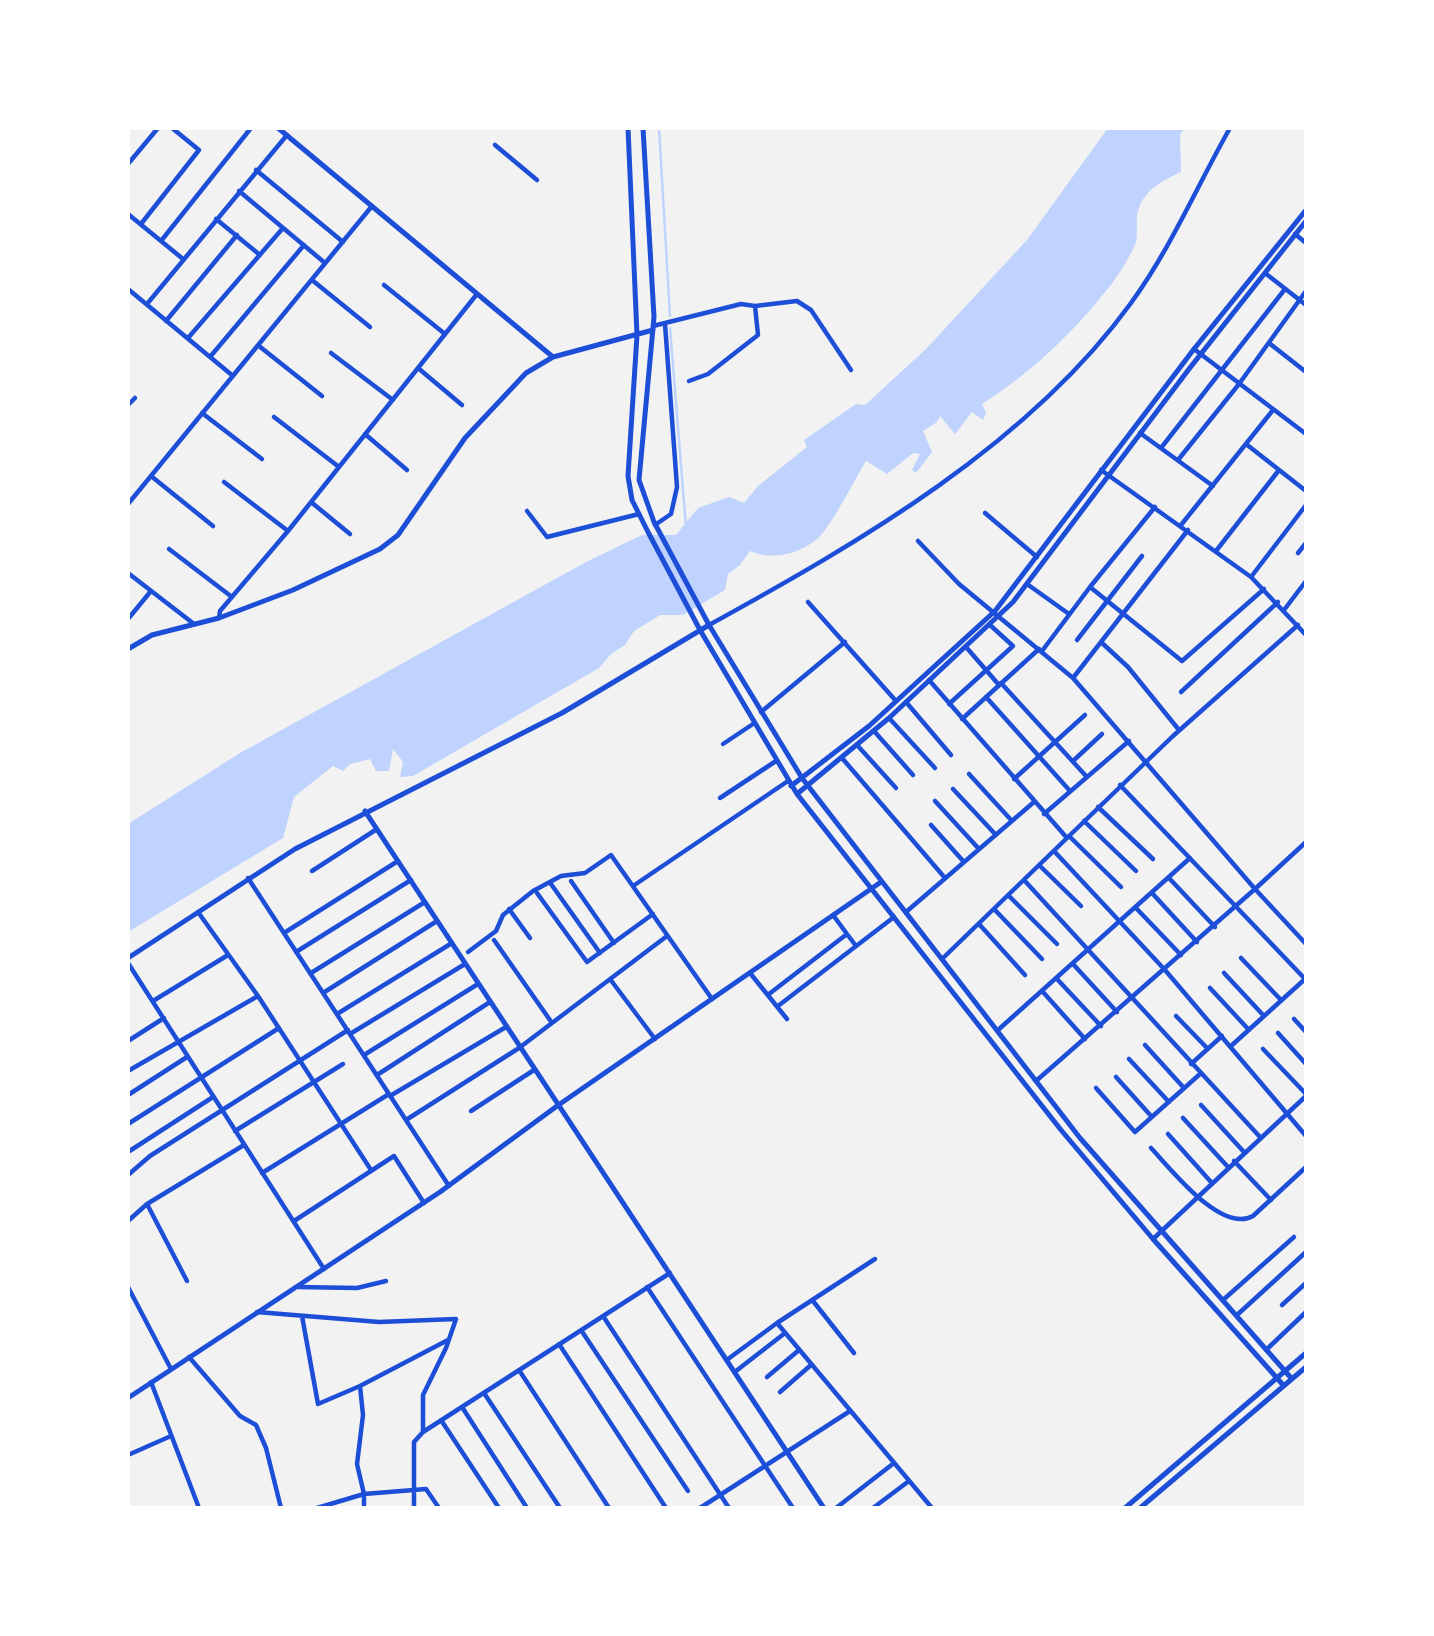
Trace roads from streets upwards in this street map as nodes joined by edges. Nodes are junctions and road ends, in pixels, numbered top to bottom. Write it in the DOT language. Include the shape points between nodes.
graph roads {
  1 [pos="158,128"];
  2 [pos="172,128"];
  3 [pos="251,128"];
  4 [pos="278,128"];
  5 [pos="628,128"];
  6 [pos="643,128"];
  7 [pos="1230,128"];
  8 [pos="286,135"];
  9 [pos="495,145"];
  10 [pos="128,164"];
  11 [pos="256,170"];
  12 [pos="537,180"];
  13 [pos="239,191"];
  14 [pos="372,206"];
  15 [pos="1306,210"];
  16 [pos="128,214"];
  17 [pos="216,219"];
  18 [pos="1306,221"];
  19 [pos="141,224"];
  20 [pos="283,228"];
  21 [pos="1296,234"];
  22 [pos="237,235"];
  23 [pos="161,241"];
  24 [pos="343,242"];
  25 [pos="1306,243"];
  26 [pos="304,245"];
  27 [pos="260,254"];
  28 [pos="183,259"];
  29 [pos="325,263"];
  30 [pos="1265,273"];
  31 [pos="312,280"];
  32 [pos="384,285"];
  33 [pos="128,289"];
  34 [pos="1285,289"];
  35 [pos="1306,291"];
  36 [pos="477,294"];
  37 [pos="1300,300"];
  38 [pos="147,304"];
  39 [pos="1306,305"];
  40 [pos="755,306"];
  41 [pos="166,321"];
  42 [pos="665,324"];
  43 [pos="370,327"];
  44 [pos="653,328"];
  45 [pos="445,334"];
  46 [pos="637,335"];
  47 [pos="188,338"];
  48 [pos="1269,342"];
  49 [pos="259,346"];
  50 [pos="1194,349"];
  51 [pos="331,352"];
  52 [pos="1200,354"];
  53 [pos="211,357"];
  54 [pos="553,357"];
  55 [pos="418,368"];
  56 [pos="1305,369"];
  57 [pos="851,370"];
  58 [pos="1222,371"];
  59 [pos="233,376"];
  60 [pos="689,381"];
  61 [pos="1239,384"];
  62 [pos="322,396"];
  63 [pos="135,398"];
  64 [pos="393,400"];
  65 [pos="128,405"];
  66 [pos="462,405"];
  67 [pos="1273,410"];
  68 [pos="202,413"];
  69 [pos="274,417"];
  70 [pos="1140,433"];
  71 [pos="365,434"];
  72 [pos="1306,434"];
  73 [pos="1246,444"];
  74 [pos="1161,448"];
  75 [pos="262,459"];
  76 [pos="1178,460"];
  77 [pos="339,467"];
  78 [pos="407,470"];
  79 [pos="1101,470"];
  80 [pos="1279,470"];
  81 [pos="1108,475"];
  82 [pos="151,476"];
  83 [pos="224,482"];
  84 [pos="1213,486"];
  85 [pos="1306,491"];
  86 [pos="312,502"];
  87 [pos="128,504"];
  88 [pos="1306,505"];
  89 [pos="1155,508"];
  90 [pos="527,511"];
  91 [pos="985,513"];
  92 [pos="639,514"];
  93 [pos="1181,525"];
  94 [pos="213,526"];
  95 [pos="656,526"];
  96 [pos="646,529"];
  97 [pos="1188,530"];
  98 [pos="288,531"];
  99 [pos="350,534"];
  100 [pos="918,541"];
  101 [pos="1306,543"];
  102 [pos="169,550"];
  103 [pos="1216,551"];
  104 [pos="1298,553"];
  105 [pos="1142,556"];
  106 [pos="1038,557"];
  107 [pos="128,573"];
  108 [pos="1251,577"];
  109 [pos="1306,581"];
  110 [pos="1027,584"];
  111 [pos="1090,587"];
  112 [pos="1264,589"];
  113 [pos="151,592"];
  114 [pos="232,597"];
  115 [pos="1107,601"];
  116 [pos="808,602"];
  117 [pos="1278,602"];
  118 [pos="1284,610"];
  119 [pos="997,613"];
  120 [pos="1069,615"];
  121 [pos="1125,615"];
  122 [pos="219,618"];
  123 [pos="128,619"];
  124 [pos="195,624"];
  125 [pos="709,625"];
  126 [pos="990,625"];
  127 [pos="1298,625"];
  128 [pos="700,630"];
  129 [pos="1306,635"];
  130 [pos="1077,640"];
  131 [pos="845,642"];
  132 [pos="1102,643"];
  133 [pos="966,648"];
  134 [pos="128,649"];
  135 [pos="1041,650"];
  136 [pos="986,670"];
  137 [pos="924,674"];
  138 [pos="1073,678"];
  139 [pos="930,681"];
  140 [pos="1000,684"];
  141 [pos="1181,692"];
  142 [pos="986,697"];
  143 [pos="896,701"];
  144 [pos="906,702"];
  145 [pos="949,704"];
  146 [pos="761,712"];
  147 [pos="1085,715"];
  148 [pos="889,718"];
  149 [pos="962,719"];
  150 [pos="753,724"];
  151 [pos="1179,730"];
  152 [pos="874,731"];
  153 [pos="1102,734"];
  154 [pos="1129,741"];
  155 [pos="1056,743"];
  156 [pos="723,744"];
  157 [pos="857,745"];
  158 [pos="951,755"];
  159 [pos="842,758"];
  160 [pos="1040,758"];
  161 [pos="1146,760"];
  162 [pos="776,761"];
  163 [pos="1073,761"];
  164 [pos="935,768"];
  165 [pos="969,774"];
  166 [pos="913,775"];
  167 [pos="1086,776"];
  168 [pos="802,778"];
  169 [pos="1014,779"];
  170 [pos="790,784"];
  171 [pos="807,785"];
  172 [pos="1120,785"];
  173 [pos="896,788"];
  174 [pos="953,789"];
  175 [pos="1070,791"];
  176 [pos="797,794"];
  177 [pos="720,798"];
  178 [pos="935,801"];
  179 [pos="1034,802"];
  180 [pos="1098,807"];
  181 [pos="365,811"];
  182 [pos="1044,814"];
  183 [pos="1012,821"];
  184 [pos="1084,821"];
  185 [pos="931,825"];
  186 [pos="377,829"];
  187 [pos="996,835"];
  188 [pos="1068,837"];
  189 [pos="1306,842"];
  190 [pos="979,849"];
  191 [pos="1054,850"];
  192 [pos="1190,858"];
  193 [pos="1153,859"];
  194 [pos="398,860"];
  195 [pos="964,862"];
  196 [pos="1039,865"];
  197 [pos="312,871"];
  198 [pos="1136,871"];
  199 [pos="248,878"];
  200 [pos="945,878"];
  201 [pos="1169,878"];
  202 [pos="411,880"];
  203 [pos="1024,880"];
  204 [pos="571,881"];
  205 [pos="881,882"];
  206 [pos="551,884"];
  207 [pos="633,886"];
  208 [pos="1121,887"];
  209 [pos="872,888"];
  210 [pos="1255,889"];
  211 [pos="537,893"];
  212 [pos="1153,893"];
  213 [pos="1008,895"];
  214 [pos="425,902"];
  215 [pos="1080,905"];
  216 [pos="1136,908"];
  217 [pos="1237,908"];
  218 [pos="509,909"];
  219 [pos="994,909"];
  220 [pos="198,912"];
  221 [pos="906,912"];
  222 [pos="653,914"];
  223 [pos="833,915"];
  224 [pos="894,917"];
  225 [pos="437,921"];
  226 [pos="1121,922"];
  227 [pos="979,924"];
  228 [pos="1214,927"];
  229 [pos="284,933"];
  230 [pos="847,934"];
  231 [pos="667,936"];
  232 [pos="530,938"];
  233 [pos="494,940"];
  234 [pos="1197,942"];
  235 [pos="452,943"];
  236 [pos="614,943"];
  237 [pos="1057,944"];
  238 [pos="1306,944"];
  239 [pos="856,946"];
  240 [pos="1089,950"];
  241 [pos="296,952"];
  242 [pos="468,952"];
  243 [pos="600,953"];
  244 [pos="228,955"];
  245 [pos="1181,956"];
  246 [pos="1241,958"];
  247 [pos="942,959"];
  248 [pos="1042,959"];
  249 [pos="128,961"];
  250 [pos="465,964"];
  251 [pos="1073,964"];
  252 [pos="1165,970"];
  253 [pos="310,973"];
  254 [pos="750,973"];
  255 [pos="1224,973"];
  256 [pos="1025,975"];
  257 [pos="610,979"];
  258 [pos="1057,979"];
  259 [pos="1306,980"];
  260 [pos="478,984"];
  261 [pos="1210,988"];
  262 [pos="1043,992"];
  263 [pos="323,993"];
  264 [pos="769,994"];
  265 [pos="258,996"];
  266 [pos="1133,998"];
  267 [pos="712,999"];
  268 [pos="1282,1000"];
  269 [pos="153,1001"];
  270 [pos="490,1002"];
  271 [pos="778,1006"];
  272 [pos="1117,1012"];
  273 [pos="337,1014"];
  274 [pos="1176,1016"];
  275 [pos="1264,1016"];
  276 [pos="164,1018"];
  277 [pos="787,1019"];
  278 [pos="1294,1019"];
  279 [pos="552,1023"];
  280 [pos="1101,1026"];
  281 [pos="506,1027"];
  282 [pos="279,1028"];
  283 [pos="998,1030"];
  284 [pos="1249,1030"];
  285 [pos="349,1032"];
  286 [pos="1306,1032"];
  287 [pos="1278,1033"];
  288 [pos="1222,1036"];
  289 [pos="655,1039"];
  290 [pos="176,1040"];
  291 [pos="1085,1040"];
  292 [pos="128,1041"];
  293 [pos="1145,1045"];
  294 [pos="1231,1046"];
  295 [pos="519,1048"];
  296 [pos="1208,1049"];
  297 [pos="1263,1049"];
  298 [pos="364,1055"];
  299 [pos="1017,1056"];
  300 [pos="187,1057"];
  301 [pos="1129,1059"];
  302 [pos="300,1061"];
  303 [pos="1008,1062"];
  304 [pos="344,1064"];
  305 [pos="1191,1064"];
  306 [pos="1306,1064"];
  307 [pos="128,1070"];
  308 [pos="534,1070"];
  309 [pos="1200,1074"];
  310 [pos="377,1075"];
  311 [pos="1116,1077"];
  312 [pos="201,1078"];
  313 [pos="1036,1081"];
  314 [pos="314,1082"];
  315 [pos="1096,1088"];
  316 [pos="1184,1088"];
  317 [pos="128,1095"];
  318 [pos="390,1095"];
  319 [pos="1306,1095"];
  320 [pos="213,1097"];
  321 [pos="1169,1101"];
  322 [pos="1201,1105"];
  323 [pos="557,1106"];
  324 [pos="222,1111"];
  325 [pos="471,1111"];
  326 [pos="1287,1113"];
  327 [pos="1152,1117"];
  328 [pos="1183,1118"];
  329 [pos="406,1120"];
  330 [pos="128,1124"];
  331 [pos="341,1125"];
  332 [pos="235,1131"];
  333 [pos="1168,1134"];
  334 [pos="1306,1136"];
  335 [pos="1259,1137"];
  336 [pos="244,1145"];
  337 [pos="1151,1147"];
  338 [pos="128,1152"];
  339 [pos="1244,1152"];
  340 [pos="1234,1161"];
  341 [pos="1228,1167"];
  342 [pos="1306,1167"];
  343 [pos="371,1170"];
  344 [pos="262,1172"];
  345 [pos="128,1175"];
  346 [pos="1211,1182"];
  347 [pos="449,1186"];
  348 [pos="1196,1196"];
  349 [pos="1270,1200"];
  350 [pos="147,1203"];
  351 [pos="424,1203"];
  352 [pos="128,1221"];
  353 [pos="294,1222"];
  354 [pos="1161,1232"];
  355 [pos="1294,1237"];
  356 [pos="1153,1240"];
  357 [pos="1306,1252"];
  358 [pos="875,1259"];
  359 [pos="324,1269"];
  360 [pos="670,1273"];
  361 [pos="187,1281"];
  362 [pos="386,1281"];
  363 [pos="1306,1283"];
  364 [pos="128,1287"];
  365 [pos="297,1287"];
  366 [pos="647,1287"];
  367 [pos="1223,1300"];
  368 [pos="813,1301"];
  369 [pos="1282,1305"];
  370 [pos="257,1312"];
  371 [pos="1306,1312"];
  372 [pos="1237,1315"];
  373 [pos="302,1316"];
  374 [pos="603,1316"];
  375 [pos="777,1323"];
  376 [pos="581,1330"];
  377 [pos="785,1333"];
  378 [pos="449,1340"];
  379 [pos="559,1344"];
  380 [pos="799,1350"];
  381 [pos="1266,1350"];
  382 [pos="854,1353"];
  383 [pos="1306,1353"];
  384 [pos="189,1357"];
  385 [pos="728,1359"];
  386 [pos="811,1365"];
  387 [pos="1306,1367"];
  388 [pos="171,1369"];
  389 [pos="519,1370"];
  390 [pos="736,1371"];
  391 [pos="1284,1372"];
  392 [pos="767,1377"];
  393 [pos="1277,1379"];
  394 [pos="1292,1379"];
  395 [pos="151,1382"];
  396 [pos="360,1386"];
  397 [pos="1284,1386"];
  398 [pos="780,1392"];
  399 [pos="484,1393"];
  400 [pos="128,1398"];
  401 [pos="462,1407"];
  402 [pos="850,1411"];
  403 [pos="441,1420"];
  404 [pos="423,1432"];
  405 [pos="171,1436"];
  406 [pos="787,1452"];
  407 [pos="128,1455"];
  408 [pos="894,1463"];
  409 [pos="765,1465"];
  410 [pos="909,1481"];
  411 [pos="414,1489"];
  412 [pos="688,1491"];
  413 [pos="364,1494"];
  414 [pos="720,1495"];
  415 [pos="199,1508"];
  416 [pos="281,1508"];
  417 [pos="317,1508"];
  418 [pos="363,1508"];
  419 [pos="414,1508"];
  420 [pos="439,1508"];
  421 [pos="499,1508"];
  422 [pos="527,1508"];
  423 [pos="560,1508"];
  424 [pos="610,1508"];
  425 [pos="666,1508"];
  426 [pos="700,1508"];
  427 [pos="729,1508"];
  428 [pos="793,1508"];
  429 [pos="824,1508"];
  430 [pos="836,1508"];
  431 [pos="873,1508"];
  432 [pos="932,1508"];
  433 [pos="1125,1508"];
  434 [pos="1140,1508"];
  1 -- 10 [label="street"];
  2 -- 19 [label="street" via="199,150"];
  3 -- 23 [label="street"];
  4 -- 8 [label="street"];
  5 -- 46 [label="street"];
  6 -- 44 [label="street"];
  7 -- 125 [label="street" via="1156,267 1102,339 1049,392 954,476 890,520"];
  8 -- 11 [label="street"];
  8 -- 14 [label="street"];
  9 -- 12 [label="street"];
  11 -- 13 [label="street"];
  11 -- 24 [label="street"];
  13 -- 17 [label="street"];
  13 -- 20 [label="street"];
  14 -- 24 [label="street"];
  14 -- 36 [label="street"];
  15 -- 50 [label="street"];
  16 -- 19 [label="street"];
  17 -- 22 [label="street"];
  17 -- 28 [label="street"];
  18 -- 21 [label="street"];
  19 -- 23 [label="street"];
  20 -- 26 [label="street"];
  20 -- 27 [label="street"];
  21 -- 25 [label="street"];
  21 -- 30 [label="street"];
  22 -- 27 [label="street"];
  22 -- 41 [label="street"];
  23 -- 28 [label="street"];
  24 -- 29 [label="street"];
  26 -- 29 [label="street"];
  26 -- 53 [label="street"];
  27 -- 47 [label="street"];
  28 -- 38 [label="street"];
  29 -- 31 [label="street"];
  30 -- 34 [label="street"];
  30 -- 52 [label="street"];
  31 -- 43 [label="street"];
  31 -- 49 [label="street"];
  32 -- 45 [label="street"];
  33 -- 38 [label="street"];
  34 -- 37 [label="street"];
  34 -- 58 [label="street"];
  35 -- 37 [label="street"];
  36 -- 45 [label="street"];
  36 -- 54 [label="street"];
  37 -- 39 [label="street"];
  37 -- 48 [label="street"];
  38 -- 41 [label="street"];
  40 -- 42 [label="street" via="741,304"];
  40 -- 57 [label="street" via="790,301 804,304"];
  40 -- 60 [label="street" via="758,335 708,374"];
  41 -- 47 [label="street"];
  42 -- 44 [label="street"];
  42 -- 95 [label="street" via="677,487 671,514"];
  44 -- 46 [label="street"];
  44 -- 95 [label="street" via="639,480"];
  45 -- 55 [label="street"];
  46 -- 54 [label="street"];
  46 -- 92 [label="street" via="628,475"];
  47 -- 53 [label="street"];
  48 -- 56 [label="street"];
  48 -- 61 [label="street"];
  49 -- 59 [label="street"];
  49 -- 62 [label="street"];
  50 -- 52 [label="street"];
  50 -- 79 [label="street"];
  51 -- 64 [label="street"];
  52 -- 58 [label="street"];
  52 -- 70 [label="street"];
  53 -- 59 [label="street"];
  54 -- 122 [label="street" via="526,373 464,438 398,535 342,569"];
  55 -- 64 [label="street"];
  55 -- 66 [label="street"];
  58 -- 61 [label="street"];
  58 -- 74 [label="street"];
  59 -- 68 [label="street"];
  61 -- 67 [label="street"];
  61 -- 76 [label="street"];
  63 -- 65 [label="street"];
  64 -- 71 [label="street"];
  67 -- 72 [label="street"];
  67 -- 73 [label="street"];
  68 -- 75 [label="street"];
  68 -- 82 [label="street"];
  69 -- 77 [label="street"];
  70 -- 74 [label="street"];
  70 -- 81 [label="street"];
  71 -- 77 [label="street"];
  71 -- 78 [label="street"];
  73 -- 80 [label="street"];
  73 -- 84 [label="street"];
  74 -- 76 [label="street"];
  76 -- 84 [label="street"];
  77 -- 86 [label="street"];
  79 -- 81 [label="street"];
  79 -- 106 [label="street"];
  80 -- 85 [label="street"];
  80 -- 103 [label="street"];
  81 -- 89 [label="street"];
  81 -- 110 [label="street"];
  82 -- 87 [label="street"];
  82 -- 94 [label="street"];
  83 -- 98 [label="street"];
  84 -- 93 [label="street"];
  86 -- 98 [label="street"];
  86 -- 99 [label="street"];
  88 -- 108 [label="street"];
  89 -- 93 [label="street"];
  89 -- 111 [label="street"];
  90 -- 92 [label="street" via="547,537"];
  91 -- 106 [label="street"];
  92 -- 96 [label="street"];
  93 -- 97 [label="street"];
  95 -- 96 [label="street"];
  95 -- 125 [label="street"];
  96 -- 128 [label="street"];
  97 -- 103 [label="street"];
  97 -- 121 [label="street"];
  98 -- 114 [label="street"];
  100 -- 119 [label="street" via="959,584"];
  101 -- 104 [label="street"];
  102 -- 114 [label="street"];
  103 -- 108 [label="street"];
  105 -- 115 [label="street"];
  106 -- 119 [label="street"];
  107 -- 113 [label="street"];
  108 -- 112 [label="street"];
  109 -- 118 [label="street"];
  110 -- 119 [label="street"];
  110 -- 120 [label="street"];
  111 -- 115 [label="street"];
  111 -- 120 [label="street"];
  112 -- 117 [label="street"];
  112 -- 121 [label="street" via="1182,661"];
  113 -- 123 [label="street"];
  113 -- 124 [label="street"];
  114 -- 122 [label="street"];
  115 -- 121 [label="street"];
  115 -- 130 [label="street"];
  116 -- 131 [label="street"];
  117 -- 118 [label="street"];
  117 -- 141 [label="street"];
  118 -- 127 [label="street"];
  119 -- 126 [label="street"];
  119 -- 135 [label="street"];
  119 -- 137 [label="street"];
  120 -- 135 [label="street"];
  121 -- 132 [label="street"];
  122 -- 124 [label="street"];
  124 -- 134 [label="street" via="152,635"];
  125 -- 128 [label="street"];
  125 -- 146 [label="street"];
  126 -- 133 [label="street"];
  126 -- 136 [label="street" via="1013,646"];
  127 -- 129 [label="street"];
  127 -- 151 [label="street"];
  128 -- 150 [label="street"];
  128 -- 181 [label="street" via="562,713"];
  131 -- 143 [label="street"];
  131 -- 146 [label="street"];
  132 -- 138 [label="street"];
  132 -- 151 [label="street" via="1128,667"];
  133 -- 136 [label="street"];
  133 -- 139 [label="street"];
  135 -- 138 [label="street"];
  135 -- 140 [label="street"];
  136 -- 140 [label="street"];
  136 -- 145 [label="street"];
  137 -- 139 [label="street"];
  137 -- 143 [label="street"];
  138 -- 154 [label="street"];
  139 -- 144 [label="street"];
  139 -- 145 [label="street"];
  140 -- 142 [label="street"];
  140 -- 155 [label="street"];
  142 -- 149 [label="street"];
  142 -- 160 [label="street"];
  143 -- 168 [label="street"];
  144 -- 148 [label="street"];
  144 -- 158 [label="street"];
  145 -- 149 [label="street"];
  146 -- 168 [label="street"];
  147 -- 155 [label="street"];
  148 -- 152 [label="street"];
  148 -- 164 [label="street"];
  149 -- 169 [label="street"];
  150 -- 156 [label="street"];
  150 -- 162 [label="street"];
  151 -- 161 [label="street"];
  152 -- 157 [label="street"];
  152 -- 166 [label="street"];
  153 -- 163 [label="street"];
  154 -- 161 [label="street"];
  154 -- 167 [label="street"];
  155 -- 160 [label="street"];
  155 -- 163 [label="street"];
  157 -- 159 [label="street"];
  157 -- 173 [label="street"];
  159 -- 171 [label="street"];
  159 -- 200 [label="street"];
  160 -- 169 [label="street"];
  160 -- 175 [label="street"];
  161 -- 172 [label="street"];
  161 -- 210 [label="street"];
  162 -- 170 [label="street"];
  162 -- 177 [label="street"];
  163 -- 167 [label="street"];
  165 -- 183 [label="street"];
  167 -- 175 [label="street"];
  168 -- 170 [label="street"];
  168 -- 171 [label="street"];
  169 -- 179 [label="street"];
  170 -- 176 [label="street"];
  170 -- 207 [label="street"];
  171 -- 176 [label="street"];
  171 -- 205 [label="street"];
  172 -- 180 [label="street"];
  172 -- 192 [label="street"];
  174 -- 187 [label="street"];
  175 -- 182 [label="street"];
  176 -- 209 [label="street"];
  178 -- 190 [label="street"];
  179 -- 182 [label="street"];
  179 -- 183 [label="street"];
  180 -- 184 [label="street"];
  180 -- 193 [label="street"];
  181 -- 186 [label="street"];
  181 -- 199 [label="street"];
  182 -- 188 [label="street"];
  183 -- 187 [label="street"];
  184 -- 188 [label="street"];
  184 -- 198 [label="street"];
  185 -- 195 [label="street"];
  186 -- 194 [label="street"];
  186 -- 197 [label="street"];
  187 -- 190 [label="street"];
  188 -- 191 [label="street"];
  188 -- 208 [label="street"];
  189 -- 210 [label="street"];
  190 -- 195 [label="street"];
  191 -- 196 [label="street"];
  191 -- 226 [label="street"];
  192 -- 201 [label="street"];
  192 -- 217 [label="street"];
  194 -- 202 [label="street"];
  194 -- 229 [label="street"];
  195 -- 200 [label="street"];
  196 -- 203 [label="street"];
  196 -- 215 [label="street"];
  199 -- 220 [label="street"];
  199 -- 229 [label="street"];
  200 -- 221 [label="street"];
  201 -- 212 [label="street"];
  201 -- 228 [label="street"];
  202 -- 214 [label="street"];
  202 -- 241 [label="street"];
  203 -- 213 [label="street"];
  203 -- 240 [label="street"];
  204 -- 236 [label="street"];
  205 -- 209 [label="street"];
  205 -- 221 [label="street"];
  206 -- 243 [label="street"];
  207 -- 218 [label="street" via="611,855 585,873 557,877"];
  207 -- 222 [label="street"];
  209 -- 223 [label="street"];
  209 -- 224 [label="street"];
  210 -- 217 [label="street"];
  210 -- 238 [label="street"];
  211 -- 243 [label="street" via="587,962"];
  212 -- 216 [label="street"];
  212 -- 234 [label="street"];
  213 -- 219 [label="street"];
  213 -- 237 [label="street"];
  214 -- 225 [label="street"];
  214 -- 253 [label="street"];
  216 -- 226 [label="street"];
  216 -- 245 [label="street"];
  217 -- 228 [label="street"];
  217 -- 259 [label="street"];
  218 -- 232 [label="street"];
  218 -- 242 [label="street" via="496,931"];
  219 -- 227 [label="street"];
  219 -- 248 [label="street"];
  220 -- 244 [label="street"];
  220 -- 249 [label="street"];
  221 -- 247 [label="street"];
  222 -- 231 [label="street"];
  222 -- 236 [label="street"];
  223 -- 230 [label="street"];
  223 -- 254 [label="street"];
  224 -- 239 [label="street"];
  224 -- 303 [label="street"];
  225 -- 235 [label="street"];
  225 -- 263 [label="street"];
  226 -- 240 [label="street"];
  226 -- 252 [label="street"];
  227 -- 247 [label="street"];
  227 -- 256 [label="street"];
  228 -- 234 [label="street"];
  229 -- 241 [label="street"];
  230 -- 239 [label="street"];
  230 -- 264 [label="street"];
  231 -- 257 [label="street"];
  231 -- 267 [label="street"];
  233 -- 279 [label="street"];
  234 -- 245 [label="street"];
  235 -- 250 [label="street"];
  235 -- 273 [label="street"];
  236 -- 243 [label="street"];
  239 -- 271 [label="street"];
  240 -- 251 [label="street"];
  240 -- 266 [label="street"];
  241 -- 253 [label="street"];
  244 -- 265 [label="street"];
  244 -- 269 [label="street"];
  245 -- 252 [label="street"];
  246 -- 268 [label="street"];
  247 -- 283 [label="street"];
  249 -- 269 [label="street"];
  250 -- 260 [label="street"];
  250 -- 285 [label="street"];
  251 -- 258 [label="street"];
  251 -- 272 [label="street"];
  252 -- 266 [label="street"];
  252 -- 288 [label="street"];
  253 -- 263 [label="street"];
  254 -- 264 [label="street"];
  254 -- 267 [label="street"];
  255 -- 275 [label="street"];
  257 -- 279 [label="street"];
  257 -- 289 [label="street"];
  258 -- 262 [label="street"];
  258 -- 280 [label="street"];
  259 -- 268 [label="street"];
  260 -- 270 [label="street"];
  260 -- 298 [label="street"];
  261 -- 284 [label="street"];
  262 -- 283 [label="street"];
  262 -- 291 [label="street"];
  263 -- 273 [label="street"];
  264 -- 271 [label="street"];
  265 -- 282 [label="street"];
  265 -- 290 [label="street"];
  266 -- 272 [label="street"];
  266 -- 305 [label="street"];
  267 -- 289 [label="street"];
  268 -- 275 [label="street"];
  269 -- 276 [label="street"];
  270 -- 281 [label="street"];
  270 -- 310 [label="street"];
  271 -- 277 [label="street"];
  272 -- 280 [label="street"];
  273 -- 285 [label="street"];
  274 -- 296 [label="street"];
  275 -- 284 [label="street"];
  276 -- 290 [label="street"];
  276 -- 292 [label="street"];
  278 -- 286 [label="street"];
  279 -- 295 [label="street"];
  280 -- 291 [label="street"];
  281 -- 295 [label="street"];
  281 -- 318 [label="street"];
  282 -- 302 [label="street"];
  282 -- 312 [label="street"];
  283 -- 299 [label="street"];
  284 -- 294 [label="street"];
  285 -- 298 [label="street"];
  285 -- 302 [label="street"];
  287 -- 306 [label="street"];
  288 -- 294 [label="street"];
  288 -- 296 [label="street"];
  289 -- 323 [label="street"];
  290 -- 300 [label="street"];
  290 -- 307 [label="street"];
  291 -- 313 [label="street"];
  293 -- 316 [label="street"];
  294 -- 326 [label="street"];
  295 -- 308 [label="street"];
  295 -- 329 [label="street"];
  296 -- 305 [label="street"];
  297 -- 319 [label="street"];
  298 -- 310 [label="street"];
  299 -- 303 [label="street"];
  299 -- 313 [label="street"];
  300 -- 312 [label="street"];
  300 -- 317 [label="street"];
  301 -- 321 [label="street"];
  302 -- 314 [label="street"];
  302 -- 324 [label="street"];
  303 -- 356 [label="street"];
  304 -- 314 [label="street"];
  305 -- 309 [label="street"];
  308 -- 323 [label="street"];
  308 -- 325 [label="street"];
  309 -- 316 [label="street"];
  309 -- 335 [label="street"];
  310 -- 318 [label="street"];
  311 -- 327 [label="street"];
  312 -- 320 [label="street"];
  312 -- 330 [label="street"];
  313 -- 354 [label="street"];
  314 -- 331 [label="street"];
  314 -- 332 [label="street"];
  315 -- 327 [label="street" via="1135,1132"];
  316 -- 321 [label="street"];
  318 -- 329 [label="street"];
  318 -- 331 [label="street"];
  319 -- 326 [label="street"];
  320 -- 324 [label="street"];
  320 -- 338 [label="street"];
  321 -- 327 [label="street"];
  322 -- 339 [label="street"];
  323 -- 347 [label="street"];
  323 -- 360 [label="street"];
  324 -- 332 [label="street"];
  324 -- 345 [label="street"];
  326 -- 334 [label="street"];
  326 -- 335 [label="street"];
  328 -- 341 [label="street"];
  329 -- 347 [label="street"];
  331 -- 343 [label="street"];
  331 -- 344 [label="street"];
  332 -- 336 [label="street"];
  333 -- 346 [label="street"];
  335 -- 339 [label="street"];
  336 -- 344 [label="street"];
  336 -- 350 [label="street"];
  337 -- 348 [label="street"];
  339 -- 340 [label="street"];
  340 -- 341 [label="street"];
  340 -- 349 [label="street"];
  341 -- 346 [label="street"];
  342 -- 349 [label="street"];
  343 -- 351 [label="street" via="394,1156"];
  343 -- 353 [label="street"];
  344 -- 353 [label="street"];
  346 -- 348 [label="street"];
  347 -- 351 [label="street"];
  348 -- 349 [label="street" via="1243,1222"];
  348 -- 354 [label="street"];
  350 -- 352 [label="street"];
  350 -- 361 [label="street"];
  351 -- 359 [label="street"];
  353 -- 359 [label="street"];
  354 -- 356 [label="street"];
  354 -- 367 [label="street"];
  355 -- 367 [label="street"];
  356 -- 393 [label="street" via="1230,1321"];
  357 -- 372 [label="street"];
  358 -- 368 [label="street"];
  359 -- 365 [label="street"];
  360 -- 366 [label="street"];
  360 -- 385 [label="street"];
  362 -- 365 [label="street" via="357,1288"];
  363 -- 369 [label="street"];
  364 -- 388 [label="street"];
  365 -- 370 [label="street"];
  366 -- 374 [label="street"];
  366 -- 409 [label="street"];
  367 -- 372 [label="street"];
  368 -- 375 [label="street"];
  368 -- 382 [label="street"];
  370 -- 373 [label="street"];
  370 -- 384 [label="street"];
  371 -- 381 [label="street"];
  372 -- 381 [label="street"];
  373 -- 378 [label="street" via="379,1322 456,1319"];
  373 -- 396 [label="street" via="317,1404"];
  374 -- 376 [label="street"];
  374 -- 414 [label="street"];
  375 -- 377 [label="street"];
  375 -- 385 [label="street"];
  376 -- 379 [label="street"];
  376 -- 412 [label="street"];
  377 -- 380 [label="street"];
  377 -- 390 [label="street"];
  378 -- 396 [label="street"];
  378 -- 404 [label="street" via="422,1395"];
  379 -- 389 [label="street"];
  379 -- 425 [label="street"];
  380 -- 386 [label="street"];
  380 -- 392 [label="street"];
  381 -- 391 [label="street"];
  383 -- 391 [label="street"];
  384 -- 388 [label="street"];
  384 -- 416 [label="street" via="240,1416 256,1425"];
  385 -- 390 [label="street"];
  386 -- 398 [label="street"];
  386 -- 402 [label="street"];
  387 -- 394 [label="street"];
  388 -- 395 [label="street"];
  389 -- 399 [label="street"];
  389 -- 424 [label="street"];
  390 -- 406 [label="street"];
  391 -- 393 [label="street"];
  391 -- 394 [label="street"];
  393 -- 397 [label="street"];
  393 -- 433 [label="street"];
  394 -- 397 [label="street"];
  395 -- 400 [label="street"];
  395 -- 405 [label="street"];
  396 -- 413 [label="street" via="363,1415 357,1464"];
  397 -- 434 [label="street"];
  399 -- 401 [label="street"];
  399 -- 423 [label="street"];
  401 -- 403 [label="street"];
  401 -- 422 [label="street"];
  402 -- 406 [label="street"];
  402 -- 408 [label="street"];
  403 -- 404 [label="street"];
  403 -- 421 [label="street"];
  404 -- 411 [label="street" via="414,1442"];
  405 -- 407 [label="street"];
  405 -- 415 [label="street"];
  406 -- 409 [label="street"];
  406 -- 429 [label="street"];
  408 -- 410 [label="street"];
  408 -- 430 [label="street"];
  409 -- 414 [label="street"];
  409 -- 428 [label="street"];
  410 -- 431 [label="street"];
  410 -- 432 [label="street"];
  411 -- 413 [label="street"];
  411 -- 419 [label="street"];
  411 -- 420 [label="street" via="426,1489"];
  413 -- 417 [label="street"];
  413 -- 418 [label="street"];
  414 -- 426 [label="street"];
  414 -- 427 [label="street"];
}
